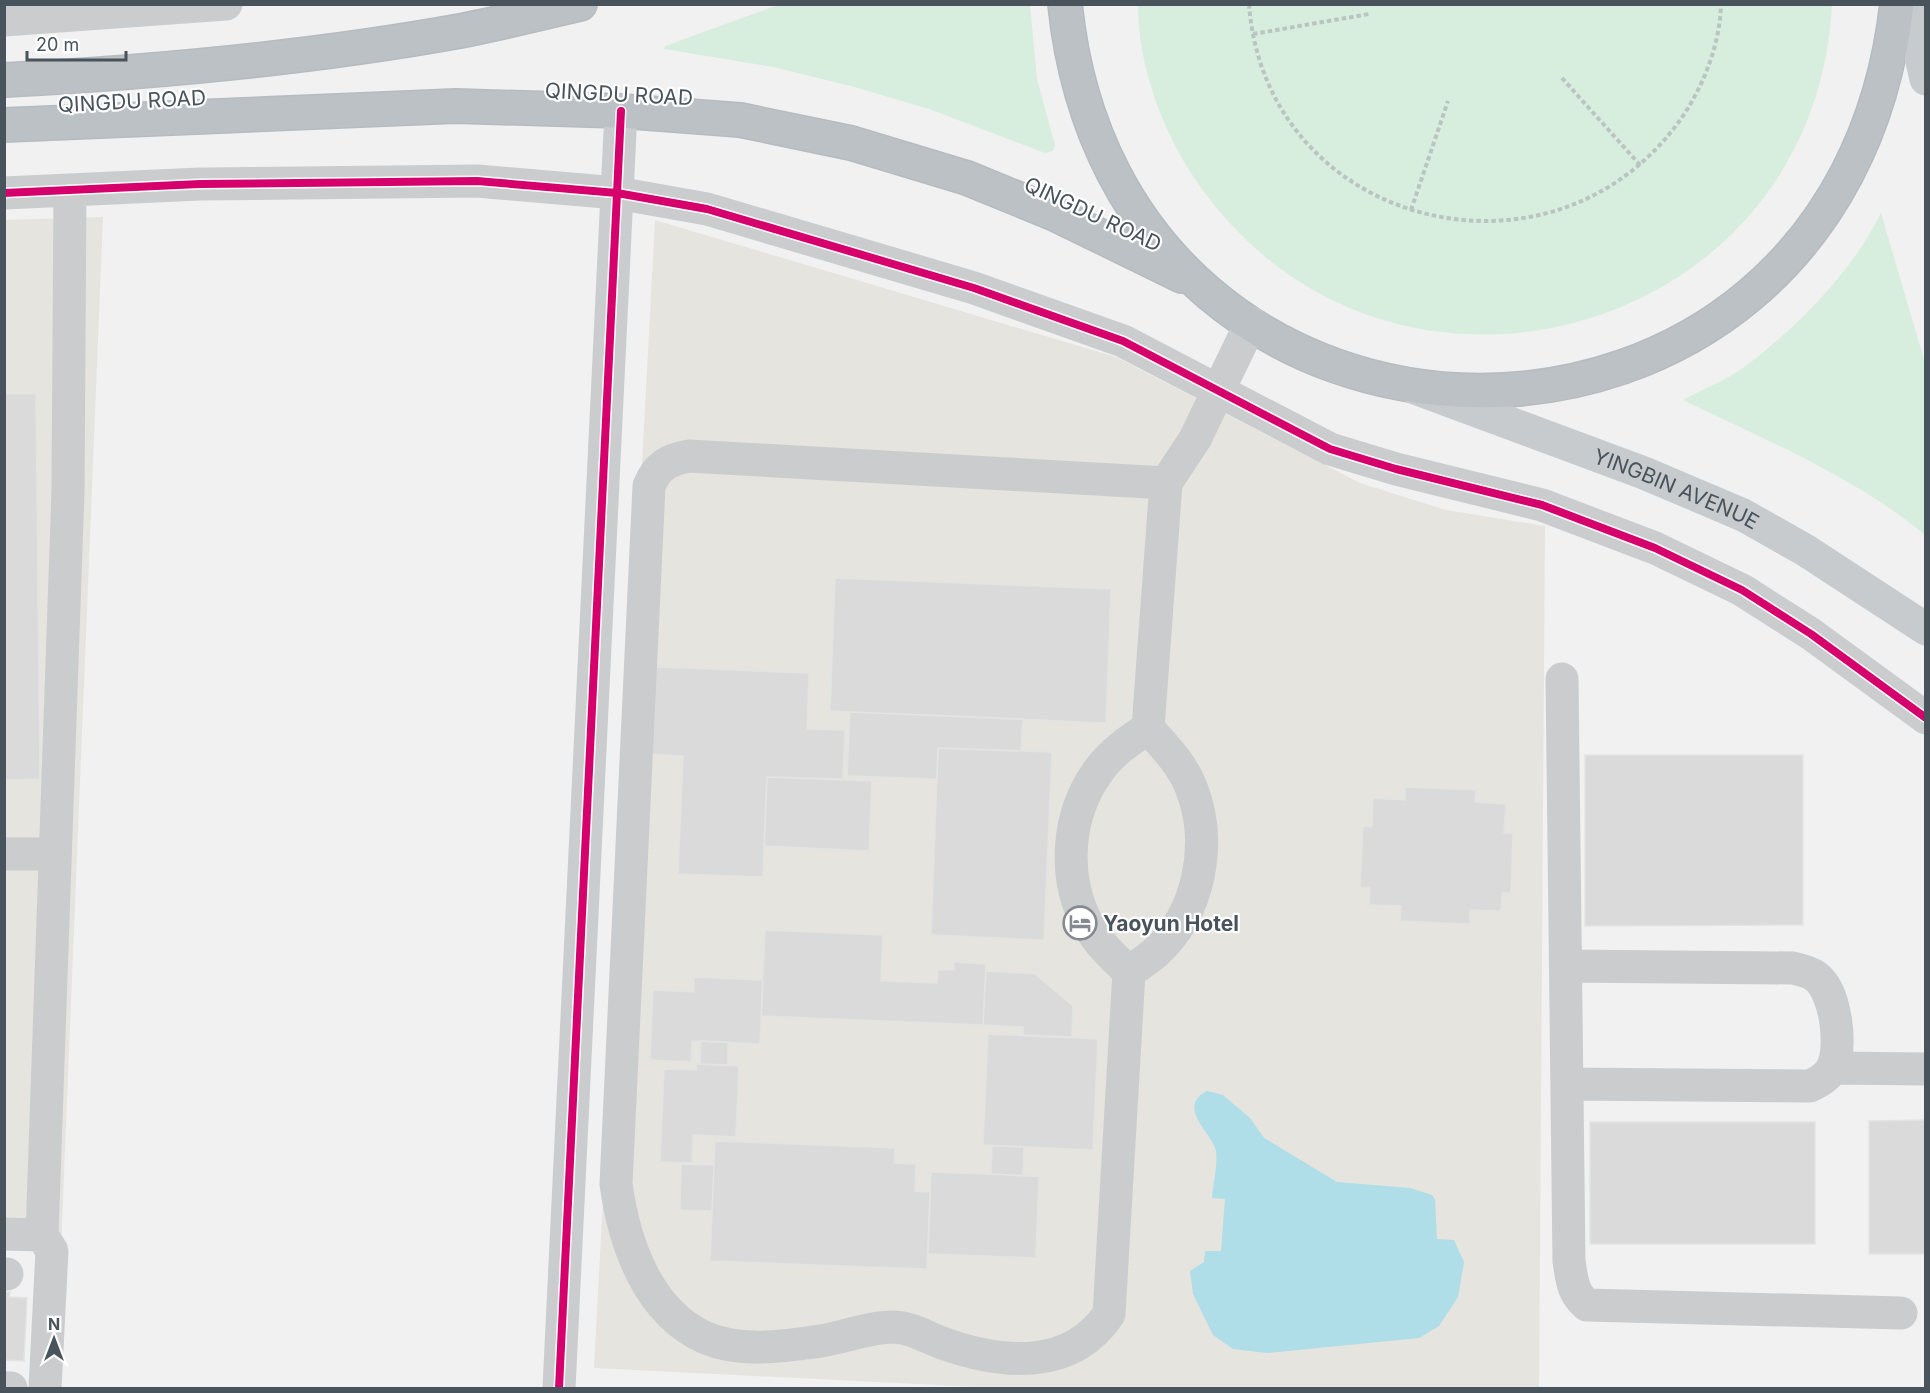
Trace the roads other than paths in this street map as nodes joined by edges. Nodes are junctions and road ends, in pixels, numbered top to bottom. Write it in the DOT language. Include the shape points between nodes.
graph roads {
  1 [pos="226,4"];
  2 [pos="580,4"];
  3 [pos="1065,4"];
  4 [pos="1897,4"];
  5 [pos="1909,4"];
  6 [pos="4,20"];
  7 [pos="1924,62"];
  8 [pos="4,80"];
  9 [pos="621,111"];
  10 [pos="4,125"];
  11 [pos="70,190"];
  12 [pos="4,193"];
  13 [pos="617,194"];
  14 [pos="1201,285"];
  15 [pos="1251,323"];
  16 [pos="1410,386"];
  17 [pos="1219,390"];
  18 [pos="1166,483"];
  19 [pos="1926,629"];
  20 [pos="1562,680"];
  21 [pos="1926,718"];
  22 [pos="1148,728"];
  23 [pos="4,854"];
  24 [pos="55,854"];
  25 [pos="1566,966"];
  26 [pos="1129,972"];
  27 [pos="1832,1068"];
  28 [pos="1926,1069"];
  29 [pos="1567,1084"];
  30 [pos="4,1234"];
  31 [pos="42,1235"];
  32 [pos="1901,1313"];
  33 [pos="4,1388"];
  34 [pos="11,1389"];
  35 [pos="45,1389"];
  36 [pos="559,1389"];
  1 -- 6 [label="street"];
  2 -- 8 [label="highway, QINGDU ROAD" via="461,31 351,47 132,73"];
  3 -- 14 [label="highway" via="1079,88 1114,175 1146,224"];
  4 -- 16 [label="highway" via="1882,91 1847,177 1793,253 1760,286 1683,340 1596,377 1504,392"];
  5 -- 7 [label="main road"];
  9 -- 10 [label="highway, QINGDU ROAD" via="434,106"];
  9 -- 13 [label="street"];
  9 -- 14 [label="highway, QINGDU ROAD" via="740,120 911,160 1055,214"];
  11 -- 12 [label="street"];
  11 -- 13 [label="street" via="394,180 477,181"];
  11 -- 24 [label="street" via="68,491"];
  13 -- 17 [label="street" via="707,209 974,288 1124,340"];
  13 -- 36 [label="street"];
  14 -- 15 [label="highway"];
  15 -- 16 [label="highway" via="1320,360 1364,376"];
  15 -- 17 [label="street"];
  16 -- 19 [label="main road, YINGBIN AVENUE" via="1644,473 1743,515 1805,550"];
  17 -- 18 [label="street" via="1195,439"];
  17 -- 21 [label="street" via="1330,449 1542,505 1702,568 1811,634"];
  18 -- 22 [label="street"];
  18 -- 26 [label="street" via="689,456 671,460 654,474 649,486 616,1184 621,1222 633,1254 662,1304 707,1338 743,1347 816,1342 892,1327 913,1329 983,1357 1020,1360 1081,1343 1099,1329 1109,1314"];
  20 -- 25 [label="street"];
  22 -- 26 [label="street" via="1173,756 1191,787 1200,822 1202,858 1194,893 1178,925 1156,952"];
  22 -- 26 [label="street" via="1121,746 1099,770 1083,798 1071,861 1076,893 1087,923 1105,950"];
  23 -- 24 [label="street"];
  24 -- 31 [label="street"];
  25 -- 27 [label="street" via="1793,968 1815,976 1833,1003 1836,1053"];
  25 -- 29 [label="street"];
  27 -- 28 [label="street"];
  27 -- 29 [label="street" via="1820,1082 1810,1086"];
  29 -- 32 [label="street" via="1569,1260 1572,1282 1578,1297 1587,1305"];
  30 -- 31 [label="street"];
  31 -- 35 [label="street" via="52,1251"];
  33 -- 34 [label="street"];
}
